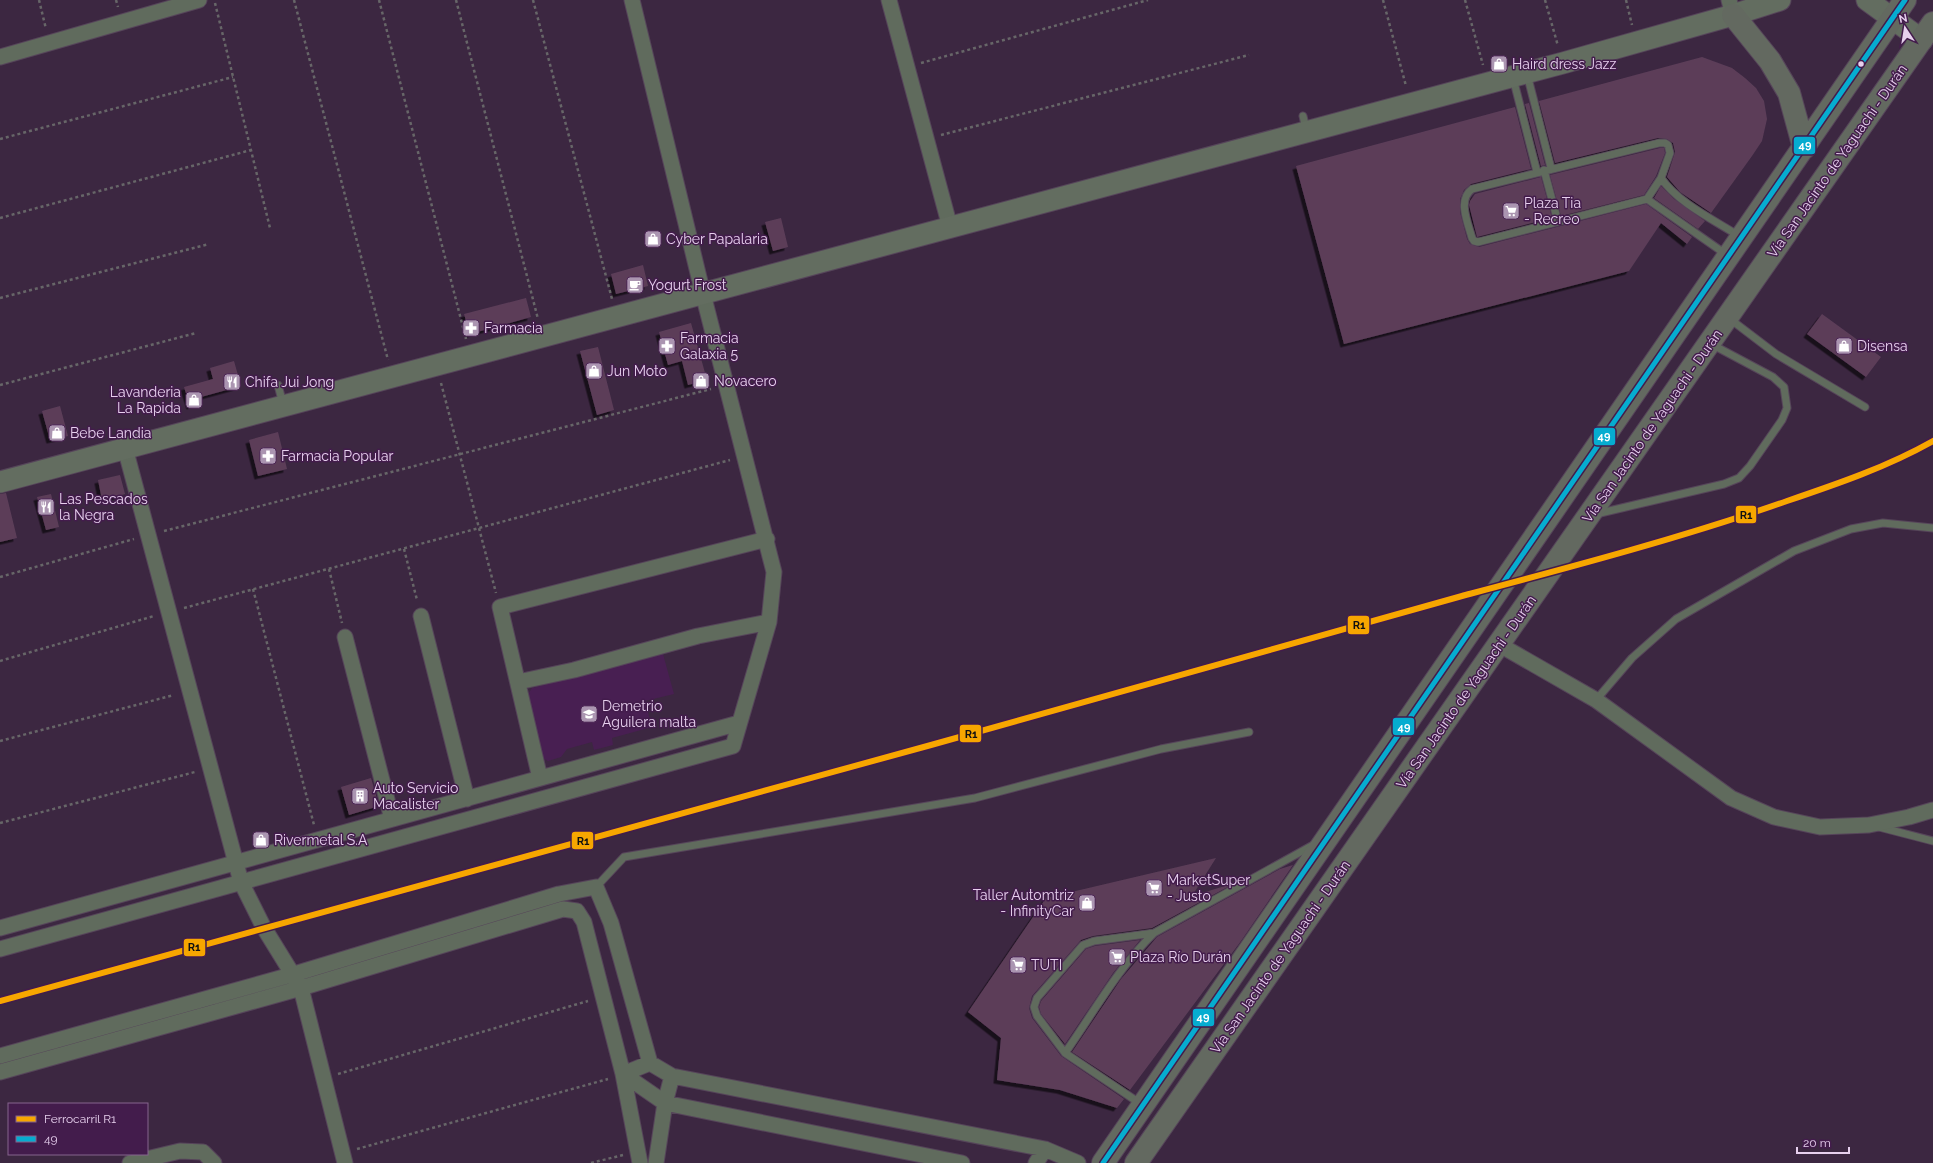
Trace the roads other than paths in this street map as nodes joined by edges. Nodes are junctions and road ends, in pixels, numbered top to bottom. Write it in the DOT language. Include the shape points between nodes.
graph roads {
  1 [pos="199,0"];
  2 [pos="632,0"];
  3 [pos="889,0"];
  4 [pos="1780,0"];
  5 [pos="1867,0"];
  6 [pos="1905,0"];
  7 [pos="1731,7"];
  8 [pos="1892,19"];
  9 [pos="1927,31"];
  10 [pos="0,57"];
  11 [pos="1520,74"];
  12 [pos="1804,148"];
  13 [pos="1548,169"];
  14 [pos="1536,172"];
  15 [pos="1661,178"];
  16 [pos="1647,198"];
  17 [pos="1558,222"];
  18 [pos="950,227"];
  19 [pos="1741,237"];
  20 [pos="1728,255"];
  21 [pos="703,294"];
  22 [pos="1728,318"];
  23 [pos="1710,343"];
  24 [pos="278,385"];
  25 [pos="284,406"];
  26 [pos="1865,407"];
  27 [pos="125,448"];
  28 [pos="0,482"];
  29 [pos="1590,515"];
  30 [pos="1933,528"];
  31 [pos="767,539"];
  32 [pos="421,616"];
  33 [pos="769,622"];
  34 [pos="345,637"];
  35 [pos="1500,645"];
  36 [pos="518,682"];
  37 [pos="1596,700"];
  38 [pos="739,723"];
  39 [pos="1249,732"];
  40 [pos="540,778"];
  41 [pos="467,799"];
  42 [pos="1933,810"];
  43 [pos="392,820"];
  44 [pos="1869,825"];
  45 [pos="1327,837"];
  46 [pos="1933,841"];
  47 [pos="236,862"];
  48 [pos="241,882"];
  49 [pos="596,887"];
  50 [pos="0,928"];
  51 [pos="1154,933"];
  52 [pos="0,949"];
  53 [pos="292,975"];
  54 [pos="301,988"];
  55 [pos="1065,1053"];
  56 [pos="0,1056"];
  57 [pos="650,1063"];
  58 [pos="0,1072"];
  59 [pos="623,1074"];
  60 [pos="672,1076"];
  61 [pos="665,1103"];
  62 [pos="1142,1105"];
  63 [pos="1045,1149"];
  64 [pos="639,1157"];
  65 [pos="344,1158"];
  66 [pos="130,1163"];
  67 [pos="214,1163"];
  68 [pos="656,1163"];
  69 [pos="962,1163"];
  70 [pos="1036,1163"];
  71 [pos="1078,1163"];
  72 [pos="1103,1163"];
  73 [pos="1136,1163"];
  1 -- 10 [label="street"];
  2 -- 21 [label="street"];
  3 -- 18 [label="street"];
  4 -- 7 [label="street"];
  5 -- 8 [label="street"];
  6 -- 8 [label="main road, Vía San Jacinto de Yaguachi - Durán"];
  7 -- 11 [label="street" via="1637,42"];
  7 -- 12 [label="main road" via="1789,93"];
  8 -- 9 [label="street"];
  8 -- 12 [label="main road, Vía San Jacinto de Yaguachi - Durán"];
  9 -- 22 [label="main road, Vía San Jacinto de Yaguachi - Durán"];
  11 -- 13 [label="lane"];
  11 -- 14 [label="lane"];
  11 -- 18 [label="street" via="1411,103 1305,124"];
  12 -- 19 [label="main road, Vía San Jacinto de Yaguachi - Durán"];
  13 -- 14 [label="lane"];
  13 -- 15 [label="lane" via="1659,143 1668,145 1670,153"];
  13 -- 17 [label="lane"];
  14 -- 17 [label="lane" via="1472,189 1469,192 1464,205 1472,238 1478,242 1489,241"];
  15 -- 16 [label="lane"];
  15 -- 19 [label="lane" via="1677,196"];
  16 -- 17 [label="lane"];
  16 -- 20 [label="lane"];
  18 -- 21 [label="street"];
  19 -- 20 [label="main road, Vía San Jacinto de Yaguachi - Durán"];
  20 -- 45 [label="main road, Vía San Jacinto de Yaguachi - Durán"];
  21 -- 25 [label="street"];
  21 -- 31 [label="street"];
  22 -- 23 [label="main road, Vía San Jacinto de Yaguachi - Durán"];
  22 -- 26 [label="lane" via="1776,354"];
  23 -- 29 [label="main road, Vía San Jacinto de Yaguachi - Durán"];
  23 -- 29 [label="lane" via="1773,377 1784,387 1787,408 1782,420 1750,466 1739,478 1724,484"];
  24 -- 25 [label="lane"];
  25 -- 27 [label="street"];
  27 -- 28 [label="street"];
  27 -- 47 [label="street"];
  29 -- 35 [label="main road, Vía San Jacinto de Yaguachi - Durán"];
  30 -- 37 [label="lane" via="1883,523 1851,529 1794,551 1676,619 1632,658"];
  31 -- 33 [label="street" via="774,572"];
  31 -- 36 [label="street" via="500,607"];
  32 -- 41 [label="street"];
  33 -- 36 [label="street" via="698,636 574,670"];
  33 -- 38 [label="street"];
  34 -- 43 [label="street"];
  35 -- 37 [label="street"];
  35 -- 73 [label="main road, Vía San Jacinto de Yaguachi - Durán"];
  36 -- 40 [label="street"];
  37 -- 44 [label="street" via="1731,798 1774,817 1820,827"];
  38 -- 40 [label="street"];
  38 -- 48 [label="street" via="733,746"];
  39 -- 49 [label="lane" via="1161,749 975,798 624,857"];
  40 -- 41 [label="street"];
  41 -- 43 [label="street"];
  42 -- 44 [label="street"];
  43 -- 47 [label="street"];
  44 -- 46 [label="lane"];
  45 -- 51 [label="lane"];
  45 -- 62 [label="main road, Vía San Jacinto de Yaguachi - Durán"];
  47 -- 48 [label="street"];
  47 -- 50 [label="street"];
  48 -- 52 [label="street"];
  48 -- 53 [label="street"];
  49 -- 53 [label="street" via="559,894"];
  49 -- 57 [label="street" via="611,923"];
  51 -- 55 [label="lane" via="1133,953"];
  51 -- 55 [label="lane" via="1094,941 1083,945 1037,998 1034,1007 1037,1016"];
  53 -- 54 [label="street"];
  53 -- 56 [label="street"];
  54 -- 58 [label="street"];
  54 -- 59 [label="street" via="564,909 577,911 584,922"];
  54 -- 65 [label="street"];
  55 -- 62 [label="lane"];
  57 -- 59 [label="street"];
  57 -- 60 [label="street"];
  59 -- 61 [label="street"];
  59 -- 64 [label="street"];
  60 -- 61 [label="street"];
  60 -- 63 [label="street"];
  61 -- 68 [label="street"];
  61 -- 69 [label="street"];
  62 -- 72 [label="main road, Vía San Jacinto de Yaguachi - Durán"];
  63 -- 70 [label="street"];
  63 -- 71 [label="street"];
  66 -- 67 [label="street" via="180,1151 203,1152"];
}
